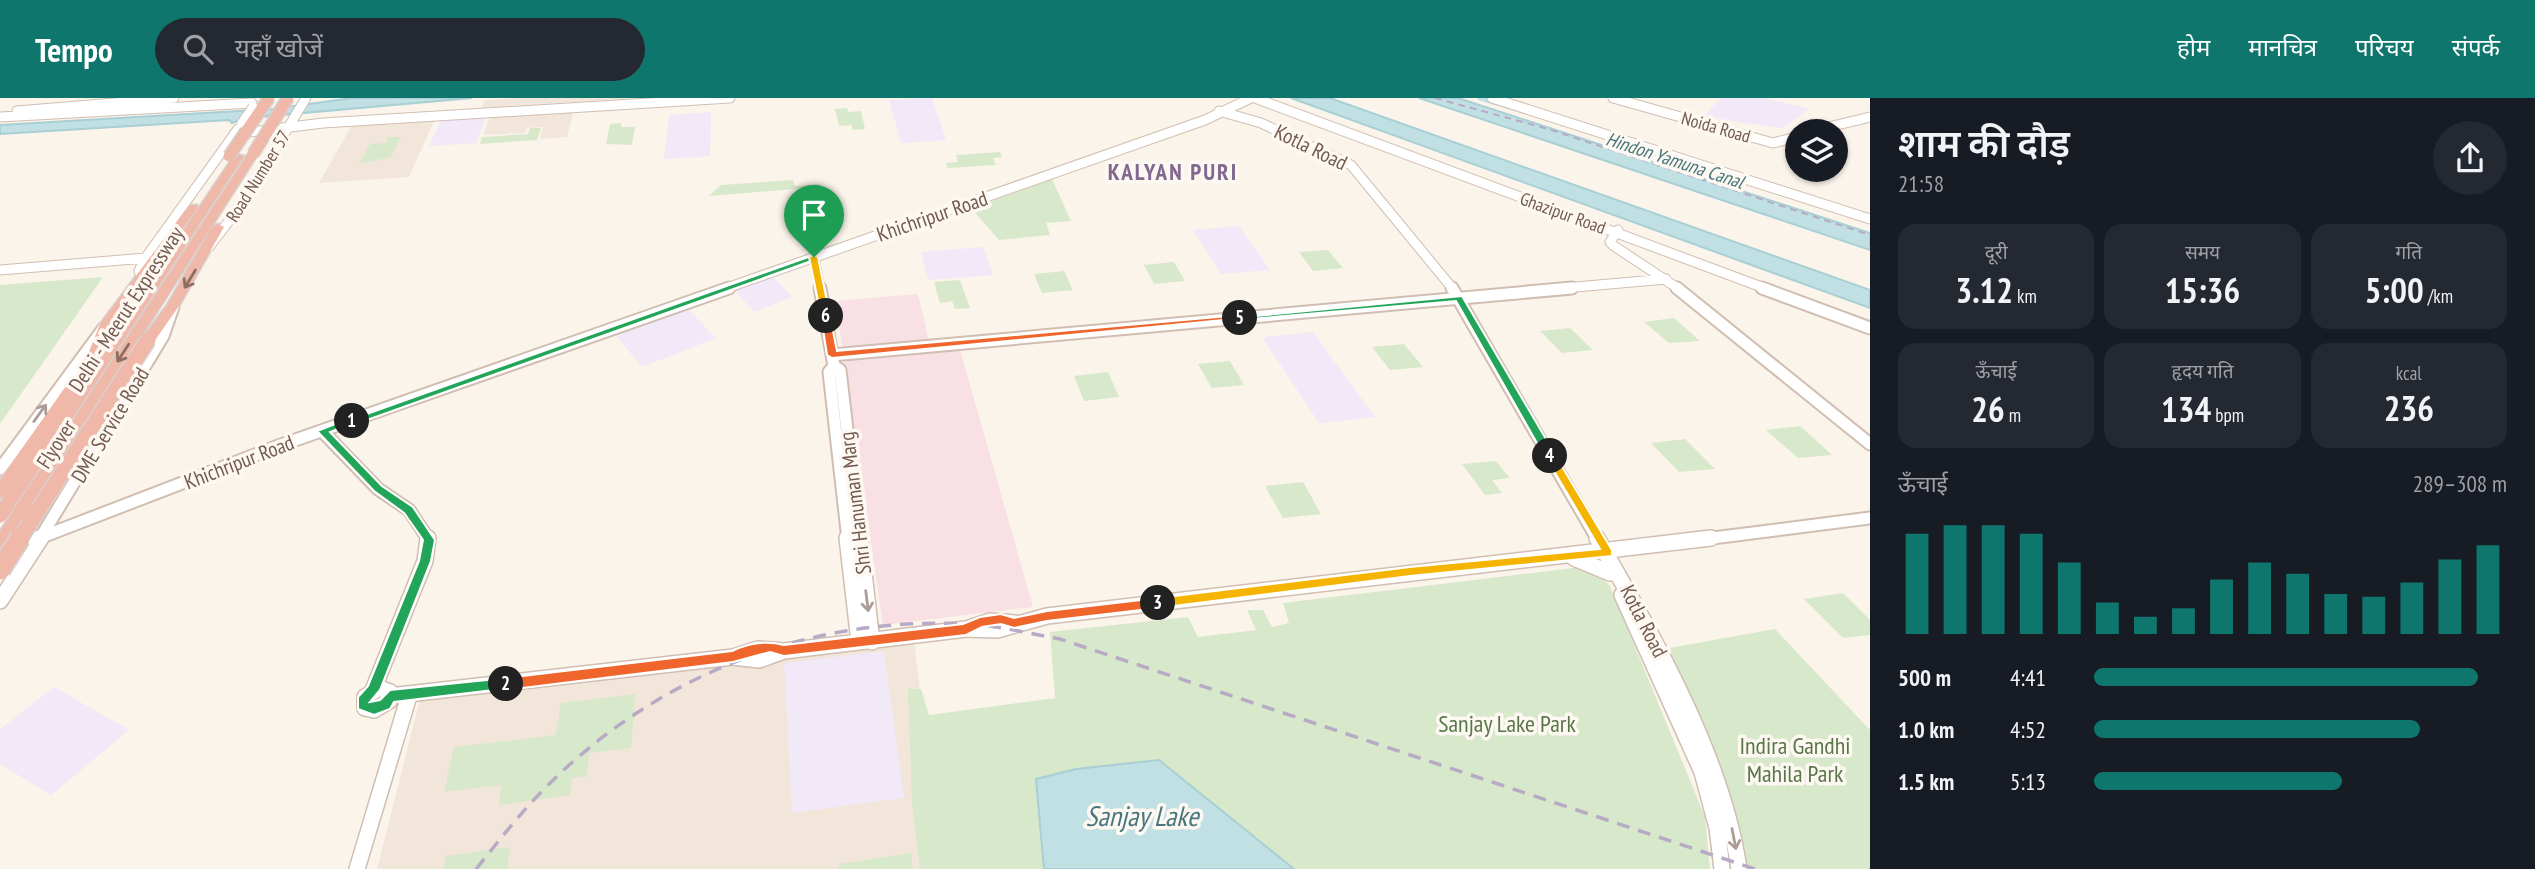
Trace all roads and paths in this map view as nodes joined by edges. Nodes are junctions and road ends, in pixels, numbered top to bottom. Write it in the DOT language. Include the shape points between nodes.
graph roads {
  1 [pos="174,98"];
  2 [pos="227,98"];
  3 [pos="269,98"];
  4 [pos="276,98"];
  5 [pos="288,98"];
  6 [pos="730,98"];
  7 [pos="1249,98"];
  8 [pos="1262,98"];
  9 [pos="1492,98"];
  10 [pos="1613,98"];
  11 [pos="305,99"];
  12 [pos="251,103"];
  13 [pos="1219,111"];
  14 [pos="18,113"];
  15 [pos="0,114"];
  16 [pos="1208,118"];
  17 [pos="1238,118"];
  18 [pos="1870,119"];
  19 [pos="291,122"];
  20 [pos="1848,124"];
  21 [pos="1848,125"];
  22 [pos="234,134"];
  23 [pos="1785,139"];
  24 [pos="1777,141"];
  25 [pos="246,155"];
  26 [pos="1355,172"];
  27 [pos="1870,219"];
  28 [pos="1617,231"];
  29 [pos="206,251"];
  30 [pos="814,257"];
  31 [pos="144,265"];
  32 [pos="0,270"];
  33 [pos="0,276"];
  34 [pos="1666,279"];
  35 [pos="1455,299"];
  36 [pos="173,306"];
  37 [pos="107,324"];
  38 [pos="1870,326"];
  39 [pos="833,360"];
  40 [pos="322,431"];
  41 [pos="1870,444"];
  42 [pos="0,469"];
  43 [pos="65,498"];
  44 [pos="7,508"];
  45 [pos="1870,518"];
  46 [pos="36,542"];
  47 [pos="0,544"];
  48 [pos="0,550"];
  49 [pos="1603,553"];
  50 [pos="1572,556"];
  51 [pos="0,557"];
  52 [pos="0,570"];
  53 [pos="1609,573"];
  54 [pos="0,601"];
  55 [pos="1014,623"];
  56 [pos="966,629"];
  57 [pos="866,642"];
  58 [pos="784,651"];
  59 [pos="733,657"];
  60 [pos="390,696"];
  61 [pos="409,696"];
  62 [pos="357,869"];
  63 [pos="1722,869"];
  64 [pos="1739,869"];
  1 -- 14 [label="street"];
  2 -- 14 [label="main road"];
  3 -- 25 [label="highway, bridge"];
  4 -- 25 [label="highway, Delhi - Meerut Expressway"];
  5 -- 25 [label="highway, Delhi - Meerut Expressway, bridge"];
  6 -- 19 [label="street"];
  7 -- 13 [label="street, Khichripur Road"];
  7 -- 28 [label="street, Ghazipur Road"];
  8 -- 28 [label="street, Ghazipur Road"];
  9 -- 27 [label="street"];
  10 -- 24 [label="main road, Noida Road"];
  11 -- 12 [label="main road" via="282,106"];
  11 -- 19 [label="street, Road Number 57"];
  11 -- 25 [label="highway"];
  12 -- 14 [label="main road"];
  12 -- 22 [label="street, bridge"];
  13 -- 16 [label="street, Khichripur Road"];
  13 -- 17 [label="main road, Kotla Road"];
  14 -- 15 [label="main road"];
  16 -- 17 [label="street"];
  16 -- 30 [label="main road, Khichripur Road"];
  17 -- 26 [label="main road, Kotla Road"];
  18 -- 20 [label="street"];
  18 -- 21 [label="street"];
  19 -- 22 [label="street"];
  19 -- 29 [label="street, Road Number 57" via="242,204"];
  22 -- 31 [label="main road"];
  23 -- 24 [label="street"];
  25 -- 29 [label="highway, Flyover"];
  25 -- 31 [label="highway, Flyover"];
  25 -- 44 [label="highway, Delhi - Meerut Expressway"];
  25 -- 44 [label="highway, Delhi - Meerut Expressway, one-way"];
  26 -- 35 [label="street, Kotla Road" via="1441,272"];
  28 -- 34 [label="street" via="1611,244"];
  28 -- 38 [label="street, Ghazipur Road"];
  29 -- 36 [label="highway, Flyover, one-way"];
  30 -- 39 [label="street, Shri Hanuman Marg"];
  30 -- 40 [label="street, Khichripur Road"];
  31 -- 32 [label="street"];
  31 -- 33 [label="street"];
  31 -- 37 [label="highway, Flyover"];
  34 -- 35 [label="street"];
  34 -- 41 [label="street"];
  35 -- 39 [label="street"];
  35 -- 49 [label="street, Kotla Road"];
  36 -- 43 [label="street, DME Service Road" via="163,336"];
  36 -- 52 [label="highway, Flyover, bridge"];
  42 -- 37 [label="street, one-way"];
  37 -- 44 [label="highway, Flyover" via="95,354"];
  39 -- 57 [label="street, Shri Hanuman Marg" via="828,372"];
  40 -- 46 [label="street, Khichripur Road"];
  40 -- 60 [label="street" via="378,489 409,510 429,540 425,561 373,690 363,701 365,708 380,708"];
  43 -- 44 [label="street" via="48,506"];
  43 -- 46 [label="street, DME Service Road"];
  44 -- 47 [label="highway, Delhi - Meerut Expressway"];
  45 -- 49 [label="street"];
  46 -- 48 [label="street, Khichripur Road"];
  46 -- 51 [label="street, Khichripur Road"];
  46 -- 54 [label="street, DME Service Road"];
  49 -- 50 [label="street"];
  49 -- 53 [label="main road, Kotla Road"];
  49 -- 64 [label="street, Kotla Road, one-way" via="1655,639 1721,791"];
  50 -- 53 [label="street"];
  50 -- 55 [label="street"];
  53 -- 63 [label="main road, Kotla Road" via="1702,772"];
  55 -- 56 [label="main road" via="1003,631 984,634"];
  56 -- 57 [label="street"];
  57 -- 58 [label="main road"];
  58 -- 59 [label="street" via="749,662"];
  59 -- 61 [label="main road"];
  60 -- 61 [label="main road"];
  61 -- 62 [label="street"];
}
